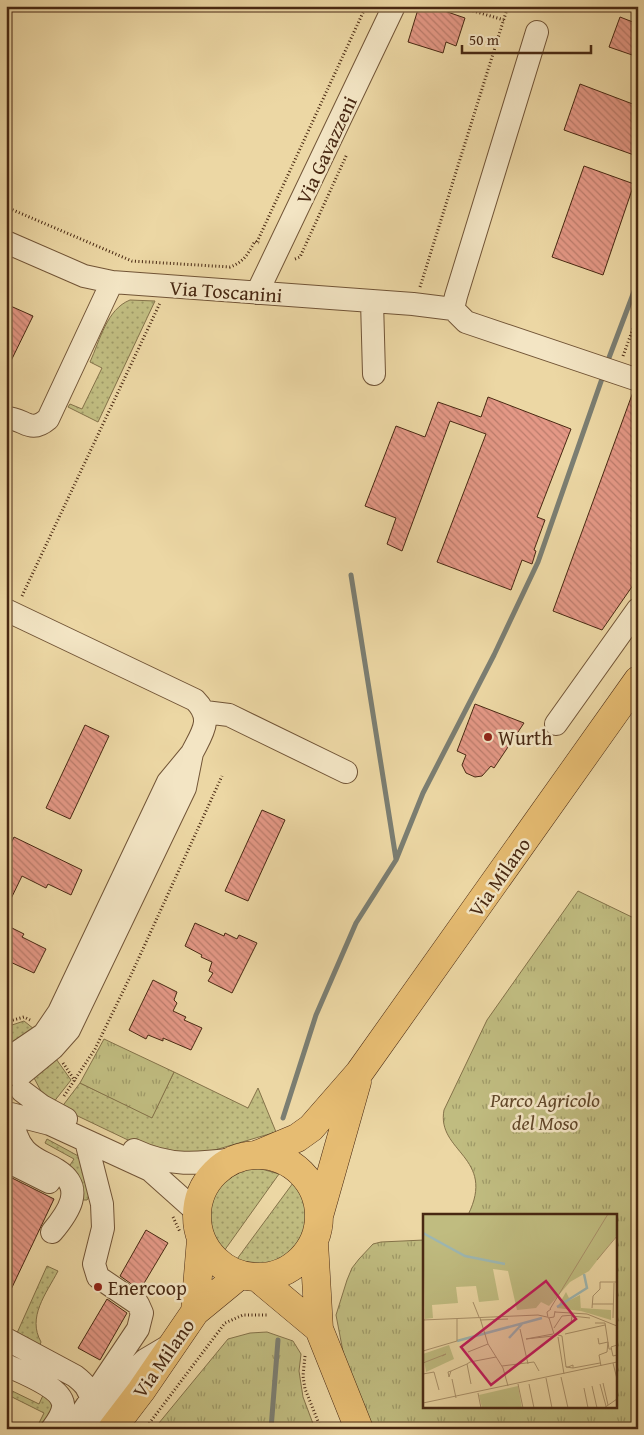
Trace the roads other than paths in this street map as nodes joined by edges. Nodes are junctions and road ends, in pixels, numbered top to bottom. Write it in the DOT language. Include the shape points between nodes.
graph roads {
  1 [pos="394,6"];
  2 [pos="537,32"];
  3 [pos="6,242"];
  4 [pos="112,282"];
  5 [pos="257,293"];
  6 [pos="372,301"];
  7 [pos="453,309"];
  8 [pos="374,374"];
  9 [pos="638,380"];
  10 [pos="6,418"];
  11 [pos="638,609"];
  12 [pos="10,612"];
  13 [pos="638,680"];
  14 [pos="205,712"];
  15 [pos="556,724"];
  16 [pos="346,772"];
  17 [pos="14,1072"];
  18 [pos="359,1073"];
  19 [pos="16,1117"];
  20 [pos="86,1141"];
  21 [pos="12,1148"];
  22 [pos="246,1157"];
  23 [pos="183,1212"];
  24 [pos="103,1219"];
  25 [pos="316,1230"];
  26 [pos="191,1238"];
  27 [pos="249,1276"];
  28 [pos="195,1312"];
  29 [pos="319,1329"];
  30 [pos="6,1339"];
  31 [pos="175,1342"];
  32 [pos="6,1365"];
  33 [pos="91,1400"];
  34 [pos="52,1429"];
  35 [pos="71,1429"];
  36 [pos="88,1429"];
  37 [pos="112,1429"];
  38 [pos="358,1429"];
  1 -- 5 [label="street, Via Gavazzeni"];
  2 -- 7 [label="street"];
  3 -- 4 [label="street, Via Toscanini" via="84,276"];
  4 -- 5 [label="street, Via Toscanini"];
  4 -- 10 [label="street" via="48,419 40,426 29,426"];
  5 -- 6 [label="street, Via Toscanini"];
  6 -- 7 [label="street, Via Toscanini"];
  6 -- 8 [label="street"];
  7 -- 9 [label="street" via="466,322"];
  11 -- 15 [label="street"];
  12 -- 14 [label="street" via="195,700"];
  13 -- 18 [label="main road, Via Milano"];
  14 -- 16 [label="street" via="229,715"];
  14 -- 17 [label="street" via="205,726 192,753 185,788 129,884 104,936 69,1030 53,1048"];
  17 -- 19 [label="street" via="21,1100"];
  17 -- 22 [label="street" via="52,1112 142,1154 172,1163 201,1164"];
  18 -- 22 [label="main road, Via Milano" via="311,1128 297,1138"];
  18 -- 25 [label="main road, Via Milano"];
  19 -- 20 [label="street" via="50,1124"];
  19 -- 21 [label="street"];
  20 -- 23 [label="street" via="150,1170"];
  20 -- 24 [label="street" via="98,1184"];
  21 -- 24 [label="street" via="11,1163 56,1186 61,1199 52,1232 70,1209"];
  22 -- 23 [label="main road, Via Milano" via="220,1168"];
  22 -- 25 [label="main road" via="273,1157 301,1173 317,1201"];
  23 -- 26 [label="main road, Via Milano" via="197,1226"];
  24 -- 33 [label="street" via="94,1264 98,1277 138,1304 142,1313 138,1329"];
  25 -- 27 [label="main road, Via Milano" via="304,1256 291,1268 275,1275"];
  25 -- 29 [label="main road"];
  26 -- 27 [label="main road, Via Milano" via="228,1270"];
  26 -- 28 [label="main road, Via Milano"];
  27 -- 28 [label="main road, Via Milano"];
  27 -- 29 [label="main road"];
  28 -- 31 [label="main road, Via Milano"];
  29 -- 38 [label="main road"];
  30 -- 33 [label="street" via="84,1382"];
  31 -- 36 [label="street" via="145,1360 124,1381"];
  31 -- 37 [label="main road, Via Milano"];
  32 -- 34 [label="street" via="52,1388 60,1396 63,1405 60,1418"];
  33 -- 35 [label="street"];
}
